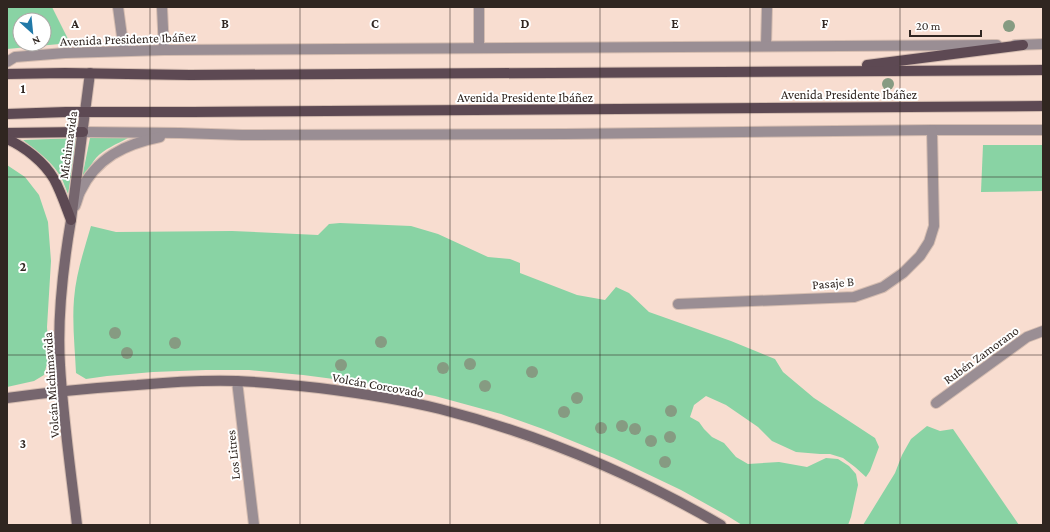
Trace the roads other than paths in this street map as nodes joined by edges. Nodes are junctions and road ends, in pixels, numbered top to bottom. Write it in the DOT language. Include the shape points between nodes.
graph roads {
  1 [pos="118,7"];
  2 [pos="162,7"];
  3 [pos="479,7"];
  4 [pos="767,7"];
  5 [pos="1043,44"];
  6 [pos="1023,45"];
  7 [pos="766,46"];
  8 [pos="479,48"];
  9 [pos="124,50"];
  10 [pos="164,50"];
  11 [pos="7,62"];
  12 [pos="1043,70"];
  13 [pos="823,71"];
  14 [pos="90,73"];
  15 [pos="7,74"];
  16 [pos="1043,106"];
  17 [pos="86,112"];
  18 [pos="7,114"];
  19 [pos="932,130"];
  20 [pos="1043,130"];
  21 [pos="83,132"];
  22 [pos="7,133"];
  23 [pos="180,133"];
  24 [pos="7,139"];
  25 [pos="71,220"];
  26 [pos="678,304"];
  27 [pos="1043,331"];
  28 [pos="238,381"];
  29 [pos="62,392"];
  30 [pos="7,398"];
  31 [pos="936,403"];
  32 [pos="77,525"];
  33 [pos="254,525"];
  34 [pos="721,525"];
  1 -- 9 [label="street"];
  2 -- 10 [label="street"];
  3 -- 8 [label="street"];
  4 -- 7 [label="street"];
  5 -- 6 [label="street, Avenida Presidente Ibáñez"];
  6 -- 7 [label="street, Avenida Presidente Ibáñez"];
  6 -- 13 [label="main road"];
  7 -- 8 [label="street, Avenida Presidente Ibáñez"];
  8 -- 10 [label="street, Avenida Presidente Ibáñez"];
  9 -- 10 [label="street, Avenida Presidente Ibáñez"];
  9 -- 11 [label="street, Avenida Presidente Ibáñez" via="15,57"];
  12 -- 13 [label="main road, Avenida Presidente Ibáñez"];
  13 -- 14 [label="main road, Avenida Presidente Ibáñez" via="190,75"];
  14 -- 15 [label="main road, Avenida Presidente Ibáñez"];
  14 -- 17 [label="street, Michimavida"];
  16 -- 17 [label="main road, Avenida Presidente Ibáñez"];
  17 -- 18 [label="main road, Avenida Presidente Ibáñez"];
  17 -- 21 [label="street, Michimavida"];
  19 -- 20 [label="street"];
  19 -- 23 [label="street" via="564,134"];
  19 -- 26 [label="street, Pasaje B" via="934,226 929,242 920,256 882,287 854,296"];
  21 -- 22 [label="main road"];
  21 -- 23 [label="street"];
  21 -- 25 [label="street, Michimavida"];
  23 -- 25 [label="street" via="147,139 106,158 80,192"];
  24 -- 25 [label="main road" via="22,147 44,166 54,179"];
  25 -- 29 [label="street, Volcán Michimavida" via="60,312"];
  27 -- 31 [label="street, Rubén Zamorano" via="1026,337"];
  28 -- 29 [label="street, Volcán Corcovado" via="179,382"];
  28 -- 33 [label="street, Los Litres"];
  28 -- 34 [label="street, Volcán Corcovado" via="383,398 439,409 491,424 594,461 661,492"];
  29 -- 30 [label="street, Volcán Corcovado"];
  29 -- 32 [label="street, Volcán Michimavida"];
}
